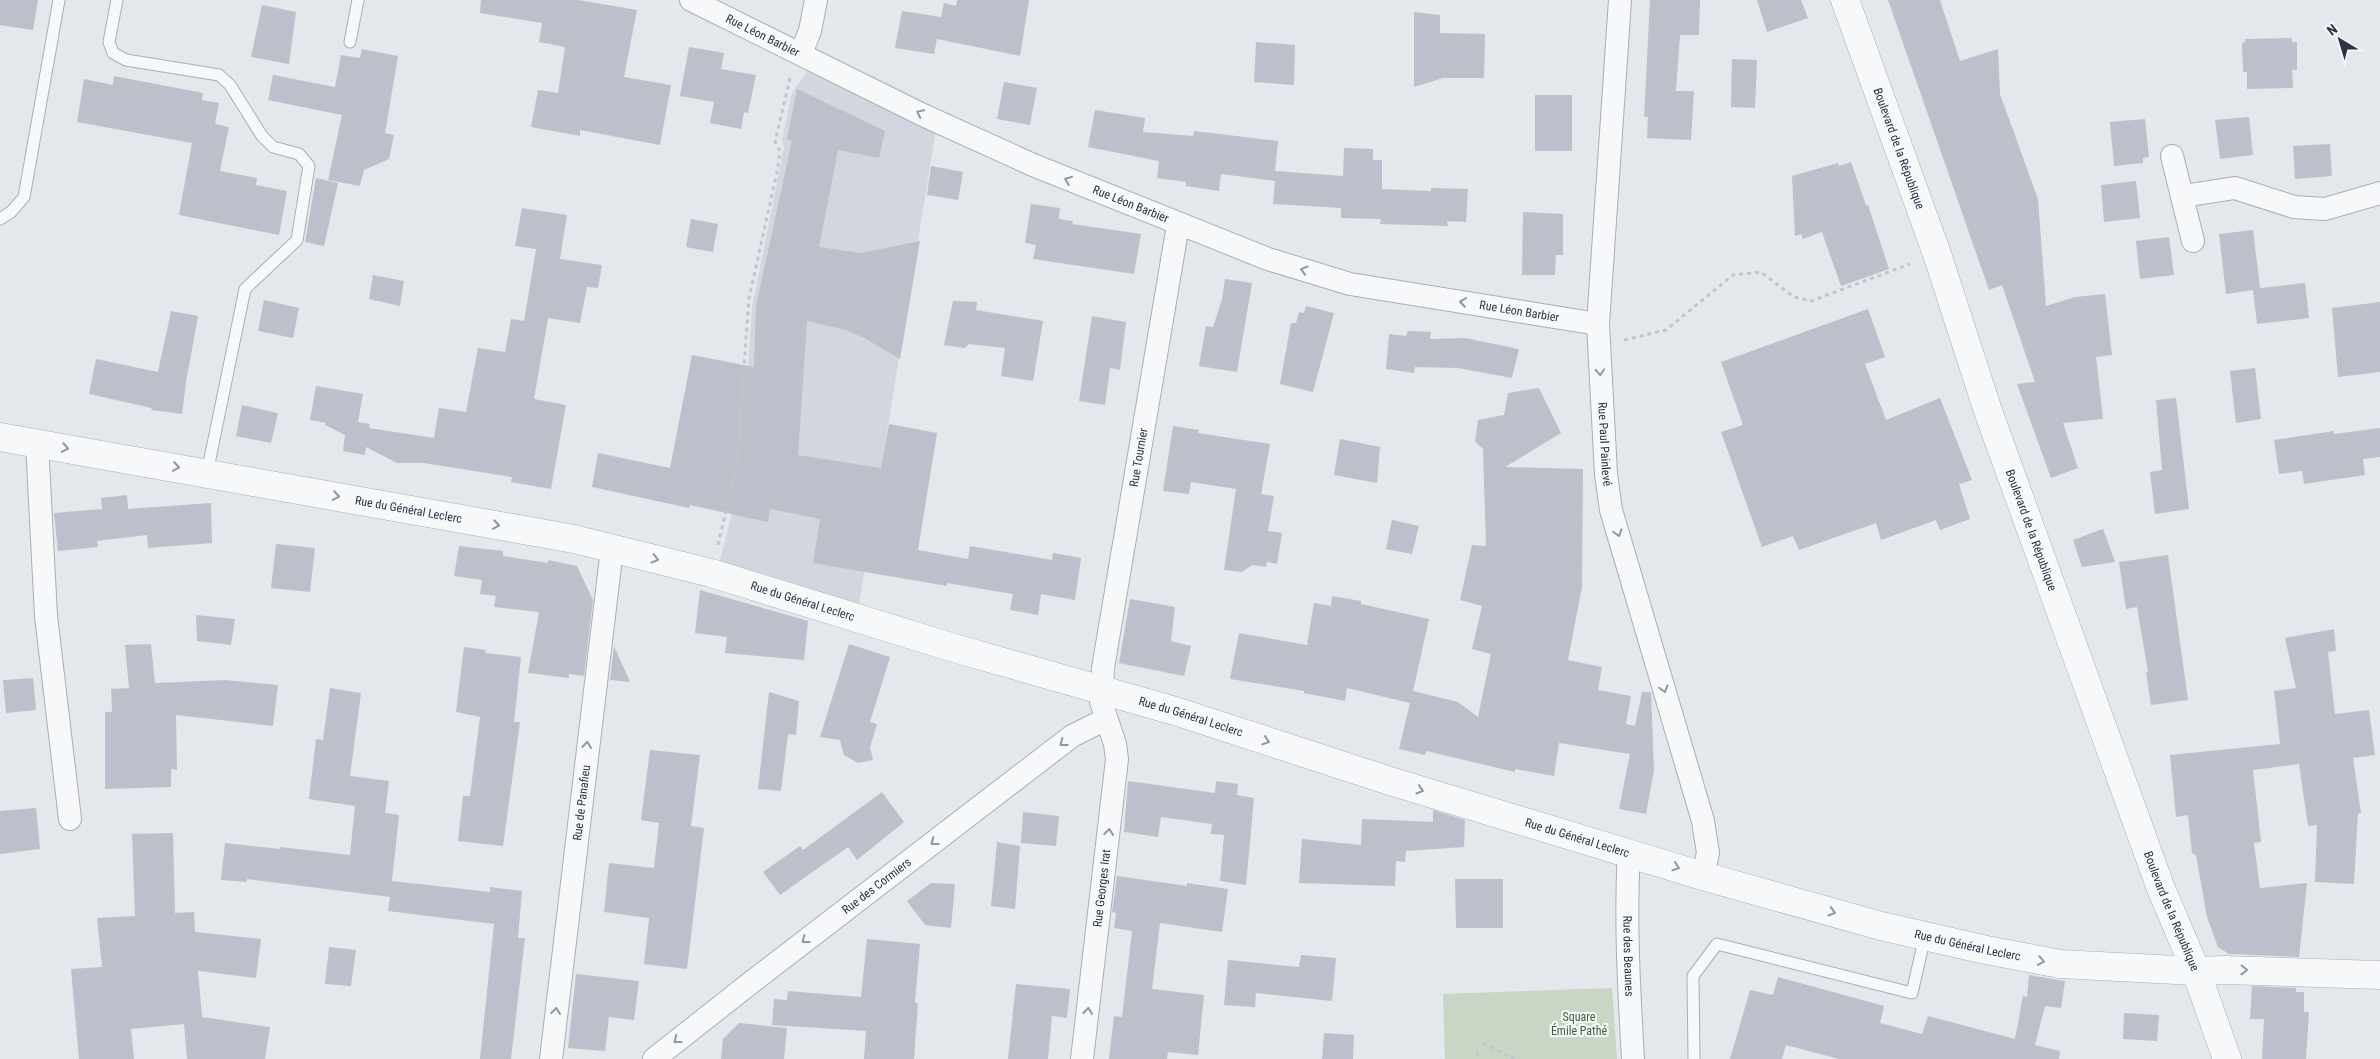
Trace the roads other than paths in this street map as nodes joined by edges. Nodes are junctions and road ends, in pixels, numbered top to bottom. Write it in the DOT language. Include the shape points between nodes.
graph roads {
  1 [pos="59,0"];
  2 [pos="117,0"];
  3 [pos="358,0"];
  4 [pos="691,0"];
  5 [pos="816,0"];
  6 [pos="1620,0"];
  7 [pos="1845,0"];
  8 [pos="350,42"];
  9 [pos="801,53"];
  10 [pos="2172,156"];
  11 [pos="2380,193"];
  12 [pos="2183,196"];
  13 [pos="0,218"];
  14 [pos="1178,225"];
  15 [pos="2193,241"];
  16 [pos="1598,324"];
  17 [pos="0,437"];
  18 [pos="37,443"];
  19 [pos="207,473"];
  20 [pos="612,548"];
  21 [pos="1102,691"];
  22 [pos="1106,719"];
  23 [pos="70,819"];
  24 [pos="1629,852"];
  25 [pos="1703,876"];
  26 [pos="1925,936"];
  27 [pos="2196,971"];
  28 [pos="2380,975"];
  29 [pos="551,1059"];
  30 [pos="654,1059"];
  31 [pos="1082,1059"];
  32 [pos="1633,1059"];
  33 [pos="1694,1059"];
  34 [pos="2227,1059"];
  1 -- 13 [label="lane" via="24,197 11,212"];
  2 -- 19 [label="lane" via="109,42 113,53 126,60 219,76 230,84 262,136 273,147 299,154 309,166 297,240 244,289"];
  3 -- 8 [label="lane"];
  4 -- 9 [label="street, Rue Léon Barbier"];
  5 -- 9 [label="street"];
  6 -- 16 [label="street, Rue Paul Painlevé"];
  7 -- 27 [label="street, Boulevard de la République" via="1988,411 2167,904"];
  14 -- 9 [label="street, Rue Léon Barbier, one-way" via="923,115"];
  10 -- 12 [label="street"];
  11 -- 12 [label="street" via="2325,209 2294,206 2234,188"];
  12 -- 15 [label="street"];
  16 -- 14 [label="street, Rue Léon Barbier, one-way" via="1350,284 1268,259"];
  14 -- 21 [label="street, Rue Tournier" via="1103,668"];
  16 -- 25 [label="street, Rue Paul Painlevé, one-way" via="1611,510 1703,821 1708,853"];
  17 -- 18 [label="street, Rue du Général Leclerc"];
  18 -- 19 [label="street, Rue du Général Leclerc, one-way"];
  18 -- 23 [label="street" via="46,616"];
  19 -- 20 [label="street, Rue du Général Leclerc, one-way"];
  20 -- 21 [label="street, Rue du Général Leclerc, one-way" via="710,573"];
  29 -- 20 [label="street, Rue de Panafieu, one-way"];
  21 -- 22 [label="street, Rue Tournier" via="1101,702"];
  21 -- 24 [label="street, Rue du Général Leclerc, one-way"];
  22 -- 30 [label="street, Rue des Cormiers, one-way" via="1072,736"];
  31 -- 22 [label="street, Rue Georges Irat, one-way" via="1117,759"];
  24 -- 25 [label="street, Rue du Général Leclerc, one-way"];
  24 -- 32 [label="street, Rue des Beaunes" via="1628,973"];
  25 -- 26 [label="street, Rue du Général Leclerc, one-way"];
  26 -- 27 [label="street, Rue du Général Leclerc, one-way" via="2060,964"];
  26 -- 33 [label="lane" via="1912,993 1717,944 1693,976"];
  27 -- 28 [label="street, Rue du Général Leclerc, one-way"];
  27 -- 34 [label="street, Boulevard de la République"];
}
